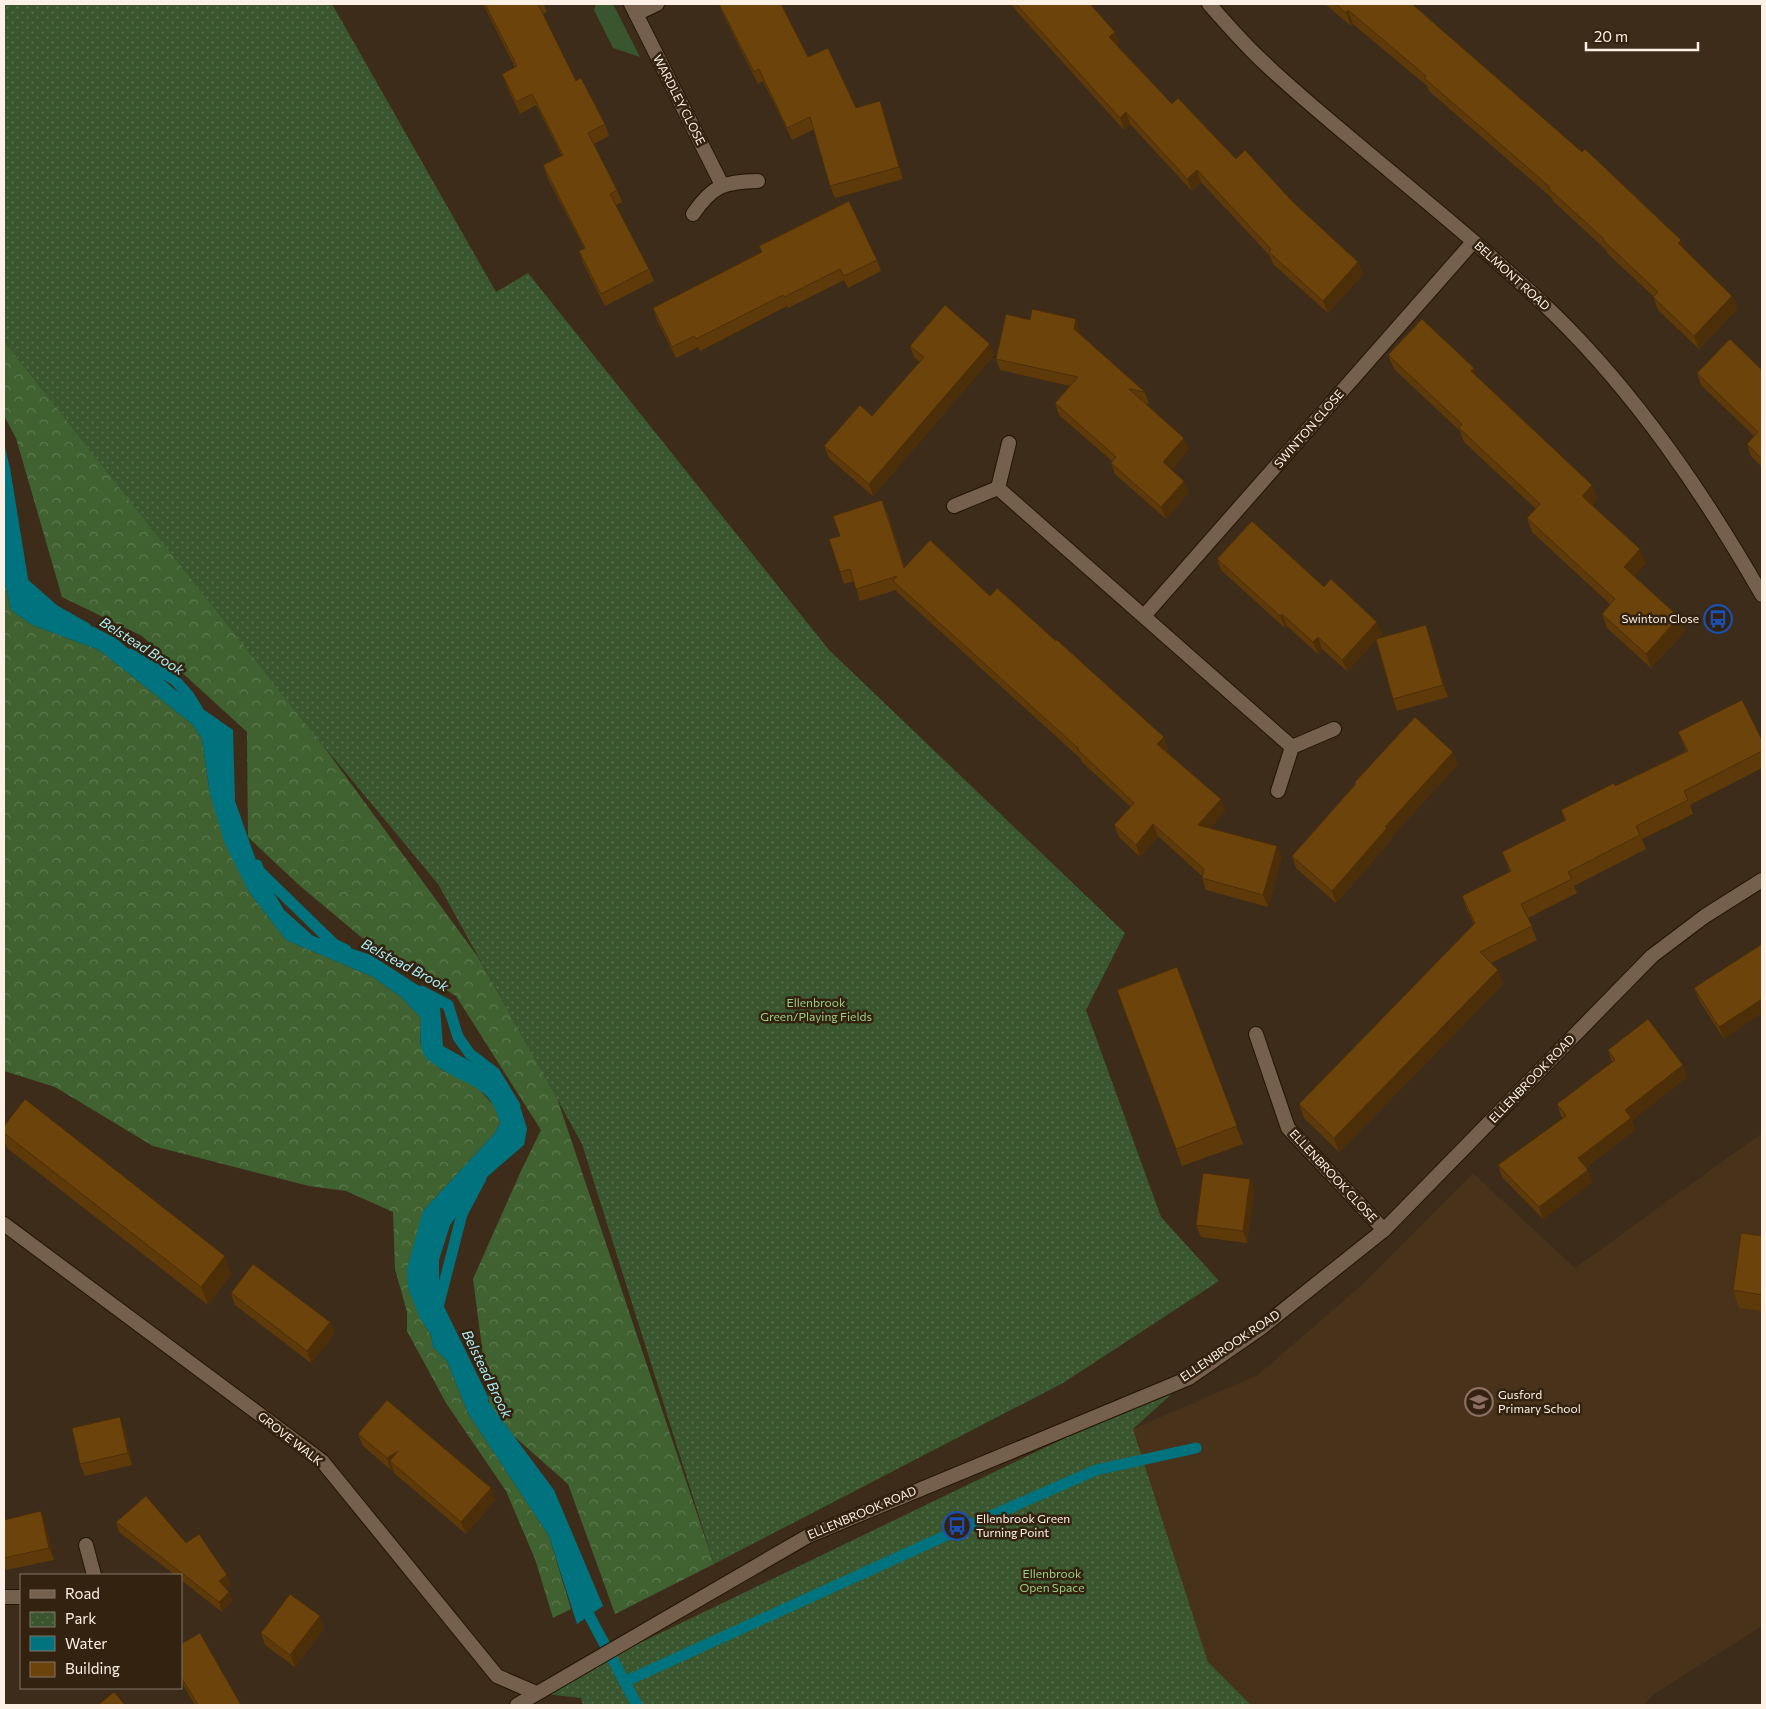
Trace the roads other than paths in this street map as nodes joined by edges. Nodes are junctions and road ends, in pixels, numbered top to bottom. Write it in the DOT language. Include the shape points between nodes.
graph roads {
  1 [pos="657,4"];
  2 [pos="1209,4"];
  3 [pos="633,9"];
  4 [pos="758,181"];
  5 [pos="722,185"];
  6 [pos="693,214"];
  7 [pos="1473,242"];
  8 [pos="1009,442"];
  9 [pos="998,488"];
  10 [pos="954,506"];
  11 [pos="1762,595"];
  12 [pos="1144,616"];
  13 [pos="1334,729"];
  14 [pos="1292,747"];
  15 [pos="1278,792"];
  16 [pos="1762,880"];
  17 [pos="1256,1034"];
  18 [pos="4,1224"];
  19 [pos="1384,1230"];
  20 [pos="86,1545"];
  21 [pos="94,1574"];
  22 [pos="4,1597"];
  23 [pos="20,1597"];
  24 [pos="536,1693"];
  25 [pos="517,1705"];
  1 -- 3 [label="street, WARDLEY CLOSE"];
  2 -- 7 [label="street, BELMONT ROAD" via="1254,53 1319,112"];
  3 -- 5 [label="street, WARDLEY CLOSE"];
  4 -- 5 [label="street"];
  5 -- 6 [label="street"];
  7 -- 11 [label="street, BELMONT ROAD" via="1553,313 1618,384 1684,470"];
  7 -- 12 [label="street, SWINTON CLOSE"];
  8 -- 9 [label="street"];
  9 -- 10 [label="street"];
  9 -- 12 [label="street"];
  12 -- 14 [label="street"];
  13 -- 14 [label="street"];
  14 -- 15 [label="street"];
  16 -- 19 [label="street, ELLENBROOK ROAD" via="1705,916 1652,956"];
  17 -- 19 [label="street, ELLENBROOK CLOSE" via="1288,1128"];
  18 -- 24 [label="street, GROVE WALK" via="322,1461 497,1676"];
  19 -- 24 [label="street, ELLENBROOK ROAD" via="1261,1328 1189,1378 808,1536"];
  20 -- 21 [label="street"];
  22 -- 23 [label="street"];
  24 -- 25 [label="street, ELLENBROOK ROAD"];
}
